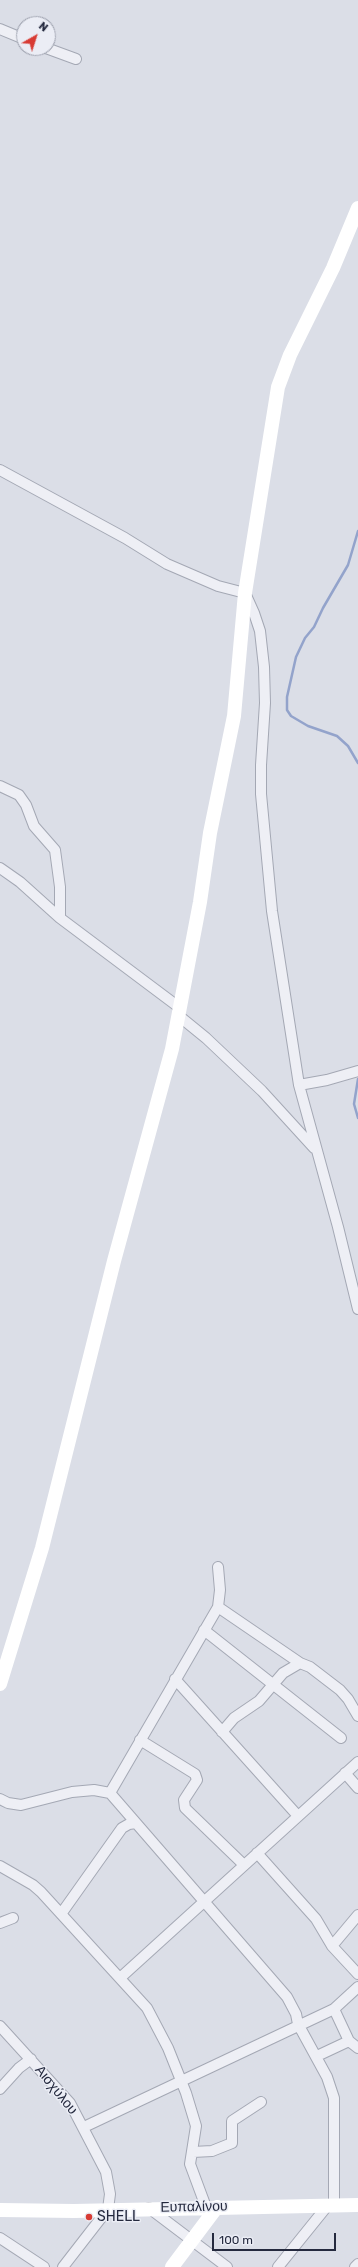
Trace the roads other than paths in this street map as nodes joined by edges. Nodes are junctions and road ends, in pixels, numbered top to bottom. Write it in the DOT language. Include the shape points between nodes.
graph roads {
  1 [pos="0,29"];
  2 [pos="16,36"];
  3 [pos="56,52"];
  4 [pos="76,59"];
  5 [pos="358,208"];
  6 [pos="0,470"];
  7 [pos="245,593"];
  8 [pos="0,786"];
  9 [pos="0,868"];
  10 [pos="60,918"];
  11 [pos="179,1012"];
  12 [pos="357,1071"];
  13 [pos="299,1085"];
  14 [pos="317,1152"];
  15 [pos="358,1309"];
  16 [pos="218,1567"];
  17 [pos="218,1607"];
  18 [pos="204,1630"];
  19 [pos="300,1663"];
  20 [pos="175,1679"];
  21 [pos="273,1683"];
  22 [pos="0,1684"];
  23 [pos="358,1716"];
  24 [pos="222,1732"];
  25 [pos="341,1738"];
  26 [pos="140,1740"];
  27 [pos="358,1762"];
  28 [pos="345,1774"];
  29 [pos="358,1788"];
  30 [pos="110,1792"];
  31 [pos="0,1799"];
  32 [pos="298,1816"];
  33 [pos="136,1823"];
  34 [pos="257,1853"];
  35 [pos="244,1865"];
  36 [pos="0,1866"];
  37 [pos="203,1901"];
  38 [pos="61,1914"];
  39 [pos="358,1915"];
  40 [pos="13,1918"];
  41 [pos="0,1923"];
  42 [pos="332,1946"];
  43 [pos="358,1974"];
  44 [pos="120,1978"];
  45 [pos="358,1987"];
  46 [pos="334,2009"];
  47 [pos="298,2024"];
  48 [pos="0,2026"];
  49 [pos="349,2041"];
  50 [pos="358,2048"];
  51 [pos="317,2056"];
  52 [pos="31,2059"];
  53 [pos="181,2081"];
  54 [pos="0,2089"];
  55 [pos="260,2102"];
  56 [pos="84,2127"];
  57 [pos="192,2152"];
  58 [pos="331,2205"];
  59 [pos="358,2205"];
  60 [pos="211,2207"];
  61 [pos="108,2208"];
  62 [pos="149,2208"];
  63 [pos="2,2212"];
  64 [pos="0,2238"];
  65 [pos="192,2240"];
  66 [pos="358,2264"];
  67 [pos="44,2267"];
  68 [pos="63,2267"];
  69 [pos="172,2267"];
  70 [pos="227,2267"];
  71 [pos="278,2267"];
  72 [pos="355,2267"];
  1 -- 2 [label="street"];
  3 -- 4 [label="street"];
  5 -- 7 [label="street" via="338,258 283,371 275,404"];
  6 -- 7 [label="street" via="125,538 167,564 218,586"];
  7 -- 11 [label="street" via="234,716 210,834 199,910"];
  7 -- 13 [label="street" via="258,623 264,667 265,721 261,766 263,825 272,911"];
  8 -- 10 [label="street" via="19,795 34,826 55,850 60,888"];
  9 -- 10 [label="street" via="20,882"];
  10 -- 11 [label="street"];
  11 -- 14 [label="street" via="262,1092"];
  11 -- 22 [label="street" via="167,1069 114,1261 42,1548"];
  12 -- 13 [label="street"];
  13 -- 14 [label="street"];
  14 -- 15 [label="street"];
  16 -- 17 [label="street"];
  17 -- 18 [label="street"];
  17 -- 19 [label="street"];
  18 -- 20 [label="street"];
  18 -- 21 [label="street"];
  19 -- 21 [label="street" via="283,1672"];
  19 -- 23 [label="street" via="310,1667 340,1690"];
  20 -- 24 [label="street"];
  20 -- 26 [label="street"];
  21 -- 24 [label="street" via="259,1701 234,1718"];
  21 -- 25 [label="street"];
  24 -- 32 [label="street"];
  26 -- 30 [label="street"];
  26 -- 35 [label="street" via="195,1774 197,1780 184,1800 185,1808"];
  27 -- 28 [label="street"];
  28 -- 29 [label="street"];
  28 -- 32 [label="street"];
  30 -- 31 [label="street" via="72,1792 21,1805"];
  30 -- 33 [label="street"];
  32 -- 34 [label="street"];
  33 -- 37 [label="street"];
  33 -- 38 [label="street" via="122,1828"];
  34 -- 35 [label="street"];
  34 -- 42 [label="street" via="322,1926"];
  35 -- 37 [label="street"];
  36 -- 38 [label="street" via="33,1885"];
  37 -- 44 [label="street"];
  37 -- 47 [label="street" via="287,1997"];
  38 -- 44 [label="street"];
  39 -- 42 [label="street"];
  40 -- 41 [label="street"];
  42 -- 43 [label="street"];
  44 -- 53 [label="street" via="147,2008 168,2048"];
  45 -- 46 [label="street"];
  46 -- 47 [label="street"];
  46 -- 49 [label="street"];
  47 -- 51 [label="street"];
  47 -- 53 [label="street"];
  48 -- 52 [label="street, Αισχύλου"];
  49 -- 50 [label="street"];
  49 -- 51 [label="street"];
  51 -- 58 [label="street" via="334,2098"];
  52 -- 54 [label="street"];
  52 -- 56 [label="street, Αισχύλου" via="70,2103"];
  53 -- 56 [label="street"];
  53 -- 57 [label="street" via="196,2126"];
  55 -- 57 [label="street" via="232,2121 232,2143 212,2151"];
  56 -- 61 [label="street, Αισχύλου" via="106,2172 110,2194"];
  57 -- 60 [label="street" via="190,2164"];
  58 -- 59 [label="street, Ευπαλίνου"];
  58 -- 60 [label="street, Ευπαλίνου"];
  58 -- 71 [label="street"];
  60 -- 62 [label="street, Ευπαλίνου"];
  60 -- 65 [label="street"];
  61 -- 62 [label="street, Ευπαλίνου"];
  61 -- 63 [label="street, Ευπαλίνου"];
  61 -- 68 [label="street"];
  62 -- 65 [label="street"];
  64 -- 67 [label="street"];
  65 -- 69 [label="street"];
  65 -- 70 [label="street"];
  66 -- 72 [label="street"];
}
